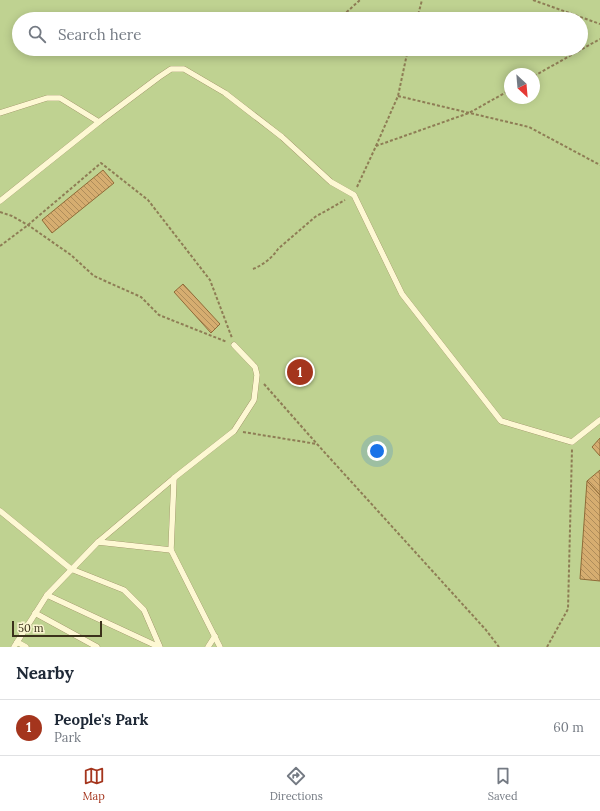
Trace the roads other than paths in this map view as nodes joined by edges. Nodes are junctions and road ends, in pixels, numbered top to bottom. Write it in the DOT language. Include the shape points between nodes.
graph roads {
  1 [pos="0,113"];
  2 [pos="99,122"];
  3 [pos="0,201"];
  4 [pos="234,345"];
  5 [pos="600,420"];
  6 [pos="174,478"];
  7 [pos="0,511"];
  8 [pos="98,542"];
  9 [pos="171,550"];
  10 [pos="70,569"];
  11 [pos="47,595"];
  12 [pos="35,613"];
  13 [pos="215,636"];
  14 [pos="16,644"];
  15 [pos="26,647"];
  16 [pos="97,647"];
  17 [pos="160,647"];
  18 [pos="208,647"];
  19 [pos="220,647"];
  1 -- 2 [label="lane" via="47,98 60,98"];
  2 -- 3 [label="lane"];
  2 -- 5 [label="lane" via="171,69 184,69 225,93 282,137 331,182 354,195 402,294 501,421 572,442"];
  4 -- 6 [label="lane" via="256,368 254,400 234,431"];
  6 -- 8 [label="lane"];
  6 -- 9 [label="lane"];
  7 -- 10 [label="lane"];
  8 -- 9 [label="lane"];
  8 -- 10 [label="lane"];
  9 -- 13 [label="lane"];
  10 -- 11 [label="lane"];
  10 -- 17 [label="lane" via="124,590 144,610"];
  11 -- 12 [label="lane"];
  11 -- 17 [label="lane"];
  12 -- 14 [label="lane"];
  12 -- 16 [label="lane"];
  13 -- 18 [label="lane"];
  13 -- 19 [label="lane"];
  14 -- 15 [label="lane"];
}
